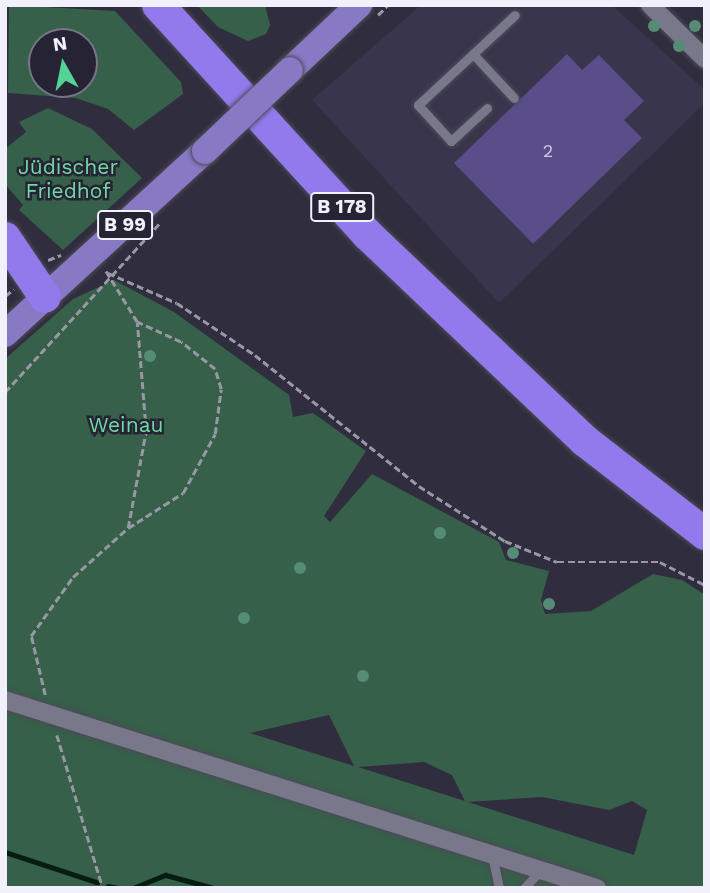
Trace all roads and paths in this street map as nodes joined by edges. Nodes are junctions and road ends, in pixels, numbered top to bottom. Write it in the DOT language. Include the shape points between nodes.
graph roads {
  1 [pos="359,5"];
  2 [pos="650,5"];
  3 [pos="159,7"];
  4 [pos="515,15"];
  5 [pos="473,54"];
  6 [pos="705,59"];
  7 [pos="514,98"];
  8 [pos="487,108"];
  9 [pos="5,238"];
  10 [pos="108,273"];
  11 [pos="45,298"];
  12 [pos="137,322"];
  13 [pos="5,334"];
  14 [pos="5,392"];
  15 [pos="128,528"];
  16 [pos="705,534"];
  17 [pos="705,585"];
  18 [pos="5,700"];
  19 [pos="51,714"];
  20 [pos="491,850"];
  21 [pos="544,867"];
  22 [pos="103,888"];
  23 [pos="499,888"];
  24 [pos="524,888"];
  25 [pos="597,888"];
  1 -- 11 [label="main road, B 99, bridge"];
  2 -- 6 [label="street"];
  3 -- 16 [label="highway, B 178" via="368,235 585,441"];
  4 -- 5 [label="lane"];
  5 -- 7 [label="lane"];
  5 -- 8 [label="lane" via="418,105 451,141"];
  9 -- 11 [label="highway"];
  10 -- 12 [label="path"];
  10 -- 14 [label="path"];
  10 -- 17 [label="path" via="177,303 255,355 419,486 506,541 556,562 660,562"];
  11 -- 13 [label="main road, B 99"];
  12 -- 15 [label="path" via="146,431"];
  12 -- 15 [label="path" via="190,348 215,369 220,389 215,434 183,493"];
  15 -- 19 [label="path" via="73,577 31,636"];
  18 -- 19 [label="street"];
  19 -- 20 [label="street"];
  19 -- 22 [label="path"];
  20 -- 21 [label="street"];
  20 -- 23 [label="lane"];
  21 -- 24 [label="lane"];
  21 -- 25 [label="street"];
}
